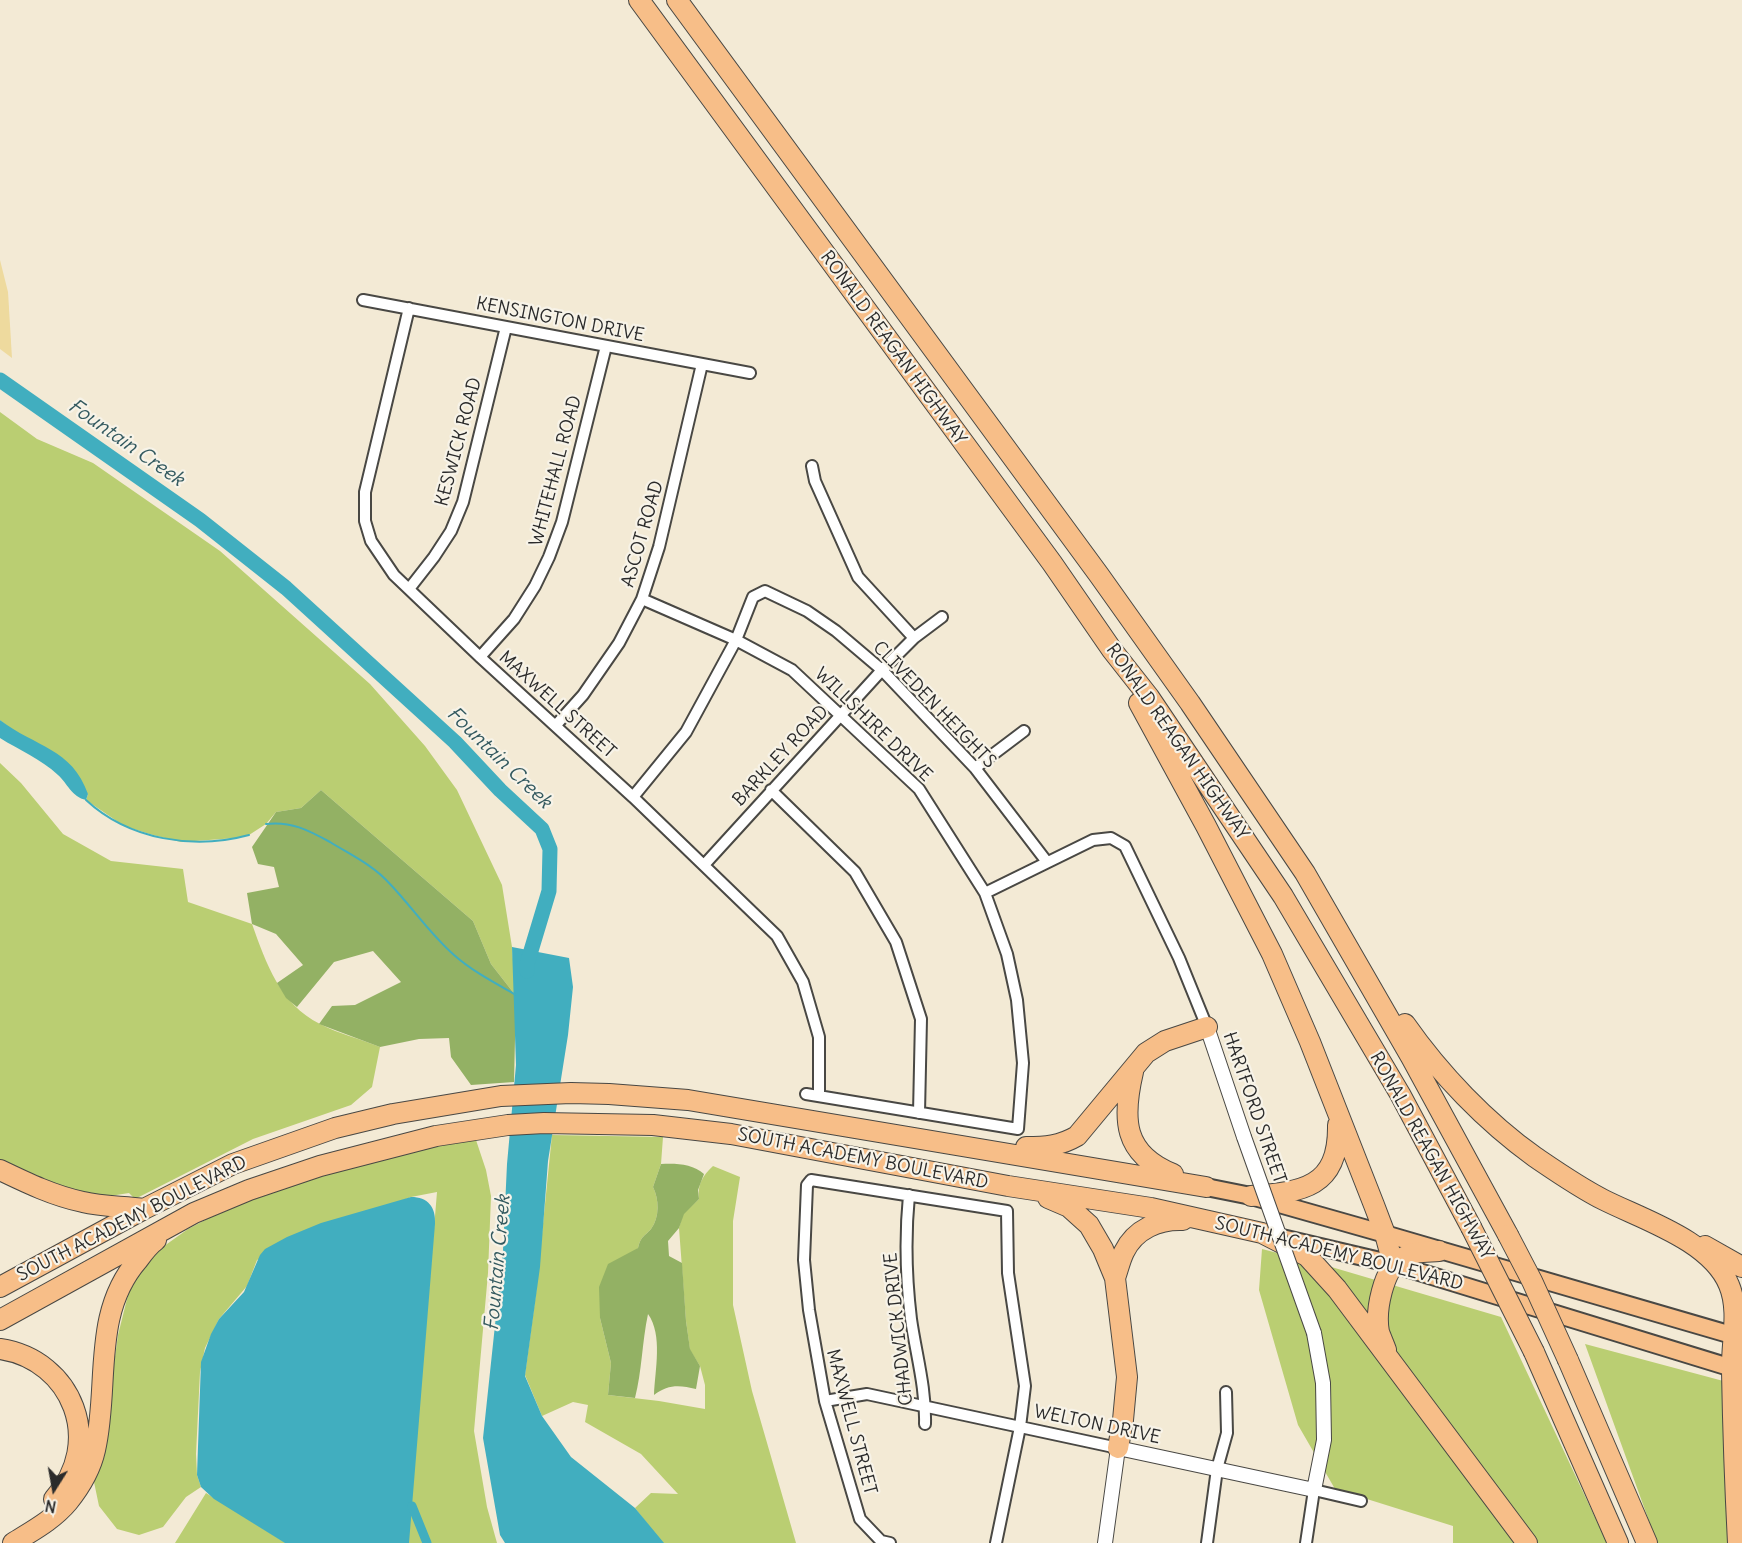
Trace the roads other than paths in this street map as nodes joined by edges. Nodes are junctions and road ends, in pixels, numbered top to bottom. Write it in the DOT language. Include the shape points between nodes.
graph roads {
  1 [pos="639,0"];
  2 [pos="677,0"];
  3 [pos="363,300"];
  4 [pos="409,308"];
  5 [pos="506,327"];
  6 [pos="606,346"];
  7 [pos="702,364"];
  8 [pos="750,373"];
  9 [pos="812,466"];
  10 [pos="409,589"];
  11 [pos="642,599"];
  12 [pos="942,617"];
  13 [pos="914,638"];
  14 [pos="736,640"];
  15 [pos="1112,650"];
  16 [pos="480,657"];
  17 [pos="882,670"];
  18 [pos="842,716"];
  19 [pos="556,725"];
  20 [pos="1024,731"];
  21 [pos="975,768"];
  22 [pos="771,790"];
  23 [pos="633,796"];
  24 [pos="1047,862"];
  25 [pos="704,865"];
  26 [pos="985,893"];
  27 [pos="1336,927"];
  28 [pos="1207,1028"];
  29 [pos="1134,1066"];
  30 [pos="806,1094"];
  31 [pos="819,1096"];
  32 [pos="919,1113"];
  33 [pos="1338,1116"];
  34 [pos="969,1146"];
  35 [pos="0,1170"];
  36 [pos="1008,1186"];
  37 [pos="1206,1187"];
  38 [pos="909,1195"];
  39 [pos="1251,1196"];
  40 [pos="144,1209"];
  41 [pos="194,1213"];
  42 [pos="1228,1224"];
  43 [pos="1262,1233"];
  44 [pos="1385,1234"];
  45 [pos="1675,1235"];
  46 [pos="1439,1251"];
  47 [pos="1393,1264"];
  48 [pos="1742,1267"];
  49 [pos="1115,1278"];
  50 [pos="0,1287"];
  51 [pos="0,1320"];
  52 [pos="1738,1337"];
  53 [pos="0,1349"];
  54 [pos="1389,1358"];
  55 [pos="1737,1370"];
  56 [pos="1226,1392"];
  57 [pos="825,1401"];
  58 [pos="924,1406"];
  59 [pos="925,1424"];
  60 [pos="1020,1427"];
  61 [pos="1118,1448"];
  62 [pos="1217,1469"];
  63 [pos="1742,1485"];
  64 [pos="1314,1490"];
  65 [pos="1361,1501"];
  66 [pos="1736,1507"];
  67 [pos="0,1535"];
  68 [pos="13,1543"];
  69 [pos="890,1543"];
  70 [pos="996,1543"];
  71 [pos="1105,1543"];
  72 [pos="1207,1543"];
  73 [pos="1306,1543"];
  74 [pos="1527,1543"];
  75 [pos="1618,1543"];
  76 [pos="1647,1543"];
  77 [pos="1738,1543"];
  1 -- 15 [label="highway, RONALD REAGAN HIGHWAY"];
  2 -- 27 [label="highway, RONALD REAGAN HIGHWAY" via="1177,685 1305,873"];
  3 -- 4 [label="street, KENSINGTON DRIVE"];
  4 -- 5 [label="street, KENSINGTON DRIVE"];
  4 -- 10 [label="street, MAXWELL STREET" via="364,506 371,541 384,563"];
  5 -- 6 [label="street, KENSINGTON DRIVE"];
  5 -- 10 [label="street, KESWICK ROAD" via="463,502 451,531"];
  6 -- 7 [label="street, KENSINGTON DRIVE"];
  6 -- 16 [label="street, WHITEHALL ROAD" via="562,522 549,557 514,619"];
  7 -- 8 [label="street, KENSINGTON DRIVE"];
  7 -- 11 [label="street, ASCOT ROAD" via="659,547"];
  9 -- 13 [label="street" via="858,577"];
  10 -- 16 [label="street, MAXWELL STREET"];
  11 -- 14 [label="street, WILLSHIRE DRIVE"];
  11 -- 19 [label="street, ASCOT ROAD" via="619,643 583,695"];
  12 -- 13 [label="street, BARKLEY ROAD"];
  13 -- 17 [label="street, BARKLEY ROAD"];
  14 -- 17 [label="street, CLIVEDEN HEIGHTS" via="753,597 765,591 807,611"];
  14 -- 18 [label="street, WILLSHIRE DRIVE" via="792,670"];
  14 -- 23 [label="street" via="686,732"];
  15 -- 33 [label="highway" via="1272,954"];
  15 -- 75 [label="highway, RONALD REAGAN HIGHWAY, bridge" via="1155,706 1283,896 1400,1094 1534,1352"];
  16 -- 19 [label="street, MAXWELL STREET"];
  17 -- 18 [label="street, BARKLEY ROAD"];
  17 -- 21 [label="street, CLIVEDEN HEIGHTS"];
  18 -- 22 [label="street, BARKLEY ROAD"];
  18 -- 26 [label="street, WILLSHIRE DRIVE" via="919,789"];
  19 -- 23 [label="street, MAXWELL STREET"];
  20 -- 21 [label="street"];
  21 -- 24 [label="street, CLIVEDEN HEIGHTS"];
  22 -- 25 [label="street, BARKLEY ROAD"];
  22 -- 32 [label="street" via="855,872 896,942 921,1019"];
  23 -- 25 [label="street, MAXWELL STREET"];
  24 -- 26 [label="street, HARTFORD STREET"];
  24 -- 28 [label="street, HARTFORD STREET" via="1093,840 1111,838 1125,846 1179,958"];
  25 -- 31 [label="street, MAXWELL STREET" via="777,936 803,982 819,1037"];
  26 -- 32 [label="street, WILLSHIRE DRIVE" via="1007,954 1017,999 1023,1063 1017,1129"];
  27 -- 45 [label="highway" via="1415,1039 1493,1122 1563,1175"];
  27 -- 76 [label="highway, RONALD REAGAN HIGHWAY, bridge" via="1532,1281"];
  28 -- 29 [label="highway" via="1165,1041"];
  28 -- 64 [label="street, HARTFORD STREET, bridge" via="1314,1332 1323,1383 1324,1440"];
  29 -- 34 [label="highway" via="1091,1122 1064,1143 1046,1147"];
  29 -- 37 [label="highway" via="1126,1115 1134,1143 1150,1163"];
  30 -- 31 [label="street"];
  31 -- 32 [label="street"];
  33 -- 39 [label="highway" via="1338,1143 1323,1176 1291,1193"];
  33 -- 44 [label="highway"];
  34 -- 37 [label="highway, SOUTH ACADEMY BOULEVARD"];
  34 -- 40 [label="highway, SOUTH ACADEMY BOULEVARD" via="737,1107 645,1096 501,1096 335,1128 233,1164"];
  35 -- 40 [label="highway" via="67,1198"];
  36 -- 41 [label="highway, SOUTH ACADEMY BOULEVARD" via="731,1134 653,1125 544,1123 508,1125 402,1144 321,1166"];
  36 -- 42 [label="highway, SOUTH ACADEMY BOULEVARD"];
  36 -- 49 [label="highway" via="1070,1207 1089,1225"];
  37 -- 39 [label="highway, SOUTH ACADEMY BOULEVARD"];
  38 -- 57 [label="street, MAXWELL STREET" via="812,1180 807,1185 804,1260"];
  38 -- 58 [label="street, CHADWICK DRIVE" via="907,1265"];
  38 -- 60 [label="street" via="1008,1211 1008,1273 1025,1386"];
  39 -- 44 [label="highway, SOUTH ACADEMY BOULEVARD"];
  40 -- 50 [label="highway, SOUTH ACADEMY BOULEVARD"];
  41 -- 51 [label="highway, SOUTH ACADEMY BOULEVARD"];
  41 -- 68 [label="highway" via="152,1243 120,1286 107,1325 99,1429 89,1468 55,1515"];
  42 -- 43 [label="highway, SOUTH ACADEMY BOULEVARD"];
  42 -- 49 [label="highway" via="1173,1220 1149,1226 1124,1250"];
  43 -- 47 [label="highway, SOUTH ACADEMY BOULEVARD"];
  43 -- 54 [label="highway" via="1307,1256 1319,1267"];
  44 -- 46 [label="highway, SOUTH ACADEMY BOULEVARD"];
  44 -- 47 [label="highway"];
  45 -- 48 [label="highway" via="1721,1253"];
  45 -- 52 [label="highway" via="1702,1251 1723,1273 1733,1296"];
  46 -- 47 [label="highway" via="1413,1253"];
  46 -- 52 [label="highway, SOUTH ACADEMY BOULEVARD"];
  47 -- 54 [label="highway" via="1378,1311"];
  47 -- 55 [label="highway, SOUTH ACADEMY BOULEVARD"];
  49 -- 61 [label="highway" via="1127,1377"];
  52 -- 55 [label="highway"];
  53 -- 67 [label="highway" via="33,1359 59,1381 77,1413 80,1432 74,1464 58,1494 35,1515"];
  54 -- 74 [label="highway"];
  55 -- 66 [label="highway"];
  56 -- 62 [label="street" via="1227,1433"];
  57 -- 58 [label="street, WELTON DRIVE" via="867,1394"];
  57 -- 69 [label="street, MAXWELL STREET" via="860,1519 881,1541"];
  58 -- 59 [label="street, CHADWICK DRIVE"];
  58 -- 60 [label="street, WELTON DRIVE"];
  60 -- 61 [label="street, WELTON DRIVE"];
  60 -- 70 [label="street"];
  61 -- 62 [label="street, WELTON DRIVE"];
  61 -- 71 [label="street"];
  62 -- 64 [label="street, WELTON DRIVE"];
  62 -- 72 [label="street"];
  63 -- 66 [label="highway"];
  64 -- 65 [label="street, WELTON DRIVE"];
  64 -- 73 [label="street, HARTFORD STREET"];
  66 -- 77 [label="highway"];
}
